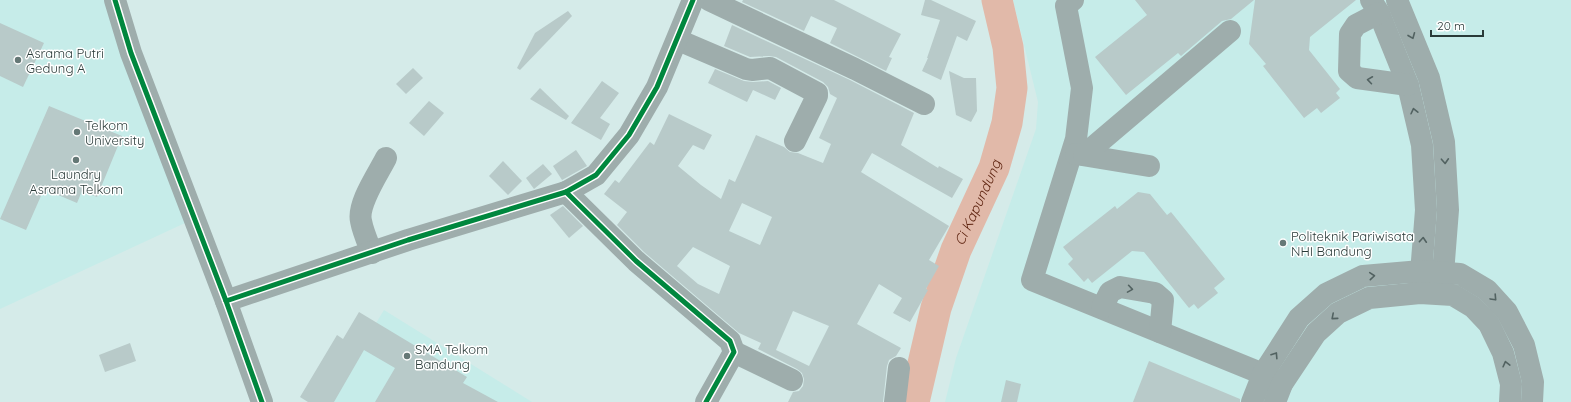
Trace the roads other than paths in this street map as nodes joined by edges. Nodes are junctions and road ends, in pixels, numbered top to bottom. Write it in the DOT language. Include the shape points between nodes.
graph roads {
  1 [pos="115,0"];
  2 [pos="693,0"];
  3 [pos="709,0"];
  4 [pos="1073,0"];
  5 [pos="1397,0"];
  6 [pos="1375,6"];
  7 [pos="1230,31"];
  8 [pos="678,40"];
  9 [pos="1408,85"];
  10 [pos="924,104"];
  11 [pos="795,141"];
  12 [pos="1078,154"];
  13 [pos="386,158"];
  14 [pos="1149,166"];
  15 [pos="566,192"];
  16 [pos="1426,210"];
  17 [pos="1448,210"];
  18 [pos="372,253"];
  19 [pos="1421,271"];
  20 [pos="1443,273"];
  21 [pos="1420,293"];
  22 [pos="1442,295"];
  23 [pos="226,301"];
  24 [pos="1102,308"];
  25 [pos="1160,332"];
  26 [pos="734,352"];
  27 [pos="899,368"];
  28 [pos="1263,374"];
  29 [pos="792,380"];
  30 [pos="1279,393"];
  31 [pos="262,402"];
  32 [pos="706,402"];
  33 [pos="895,402"];
  34 [pos="1252,402"];
  35 [pos="1510,402"];
  36 [pos="1532,402"];
  1 -- 23 [label="street" via="131,54"];
  2 -- 8 [label="street"];
  3 -- 10 [label="street"];
  4 -- 12 [label="street" via="1066,6 1082,88 1076,139"];
  5 -- 17 [label="street, one-way" via="1429,78 1444,142"];
  6 -- 9 [label="street"];
  9 -- 6 [label="street, one-way" via="1358,78 1348,71 1350,34"];
  7 -- 12 [label="street"];
  8 -- 11 [label="street" via="746,69 770,68 817,93"];
  8 -- 15 [label="street" via="657,87 628,135 596,175"];
  16 -- 9 [label="street, one-way" via="1422,145"];
  12 -- 14 [label="street"];
  12 -- 24 [label="street" via="1032,280"];
  13 -- 18 [label="street" via="363,203 360,215"];
  15 -- 18 [label="street"];
  15 -- 26 [label="street" via="636,261 730,341"];
  16 -- 17 [label="street"];
  19 -- 16 [label="street, one-way"];
  17 -- 20 [label="street"];
  18 -- 23 [label="street"];
  19 -- 20 [label="street"];
  19 -- 21 [label="street"];
  28 -- 19 [label="street, one-way" via="1299,318 1326,294 1363,276"];
  20 -- 22 [label="street"];
  20 -- 36 [label="street, one-way" via="1460,274 1487,290 1507,312 1524,345 1533,382"];
  21 -- 22 [label="street"];
  21 -- 30 [label="street, one-way" via="1369,298 1338,313 1316,333"];
  35 -- 22 [label="street, one-way" via="1511,384 1503,353 1489,324 1473,307 1453,295"];
  23 -- 31 [label="street"];
  24 -- 25 [label="street"];
  24 -- 25 [label="street, one-way" via="1110,292 1120,287 1156,293 1163,300"];
  25 -- 28 [label="street"];
  26 -- 29 [label="street"];
  26 -- 32 [label="street"];
  27 -- 33 [label="street"];
  28 -- 30 [label="street"];
  28 -- 34 [label="street"];
}
